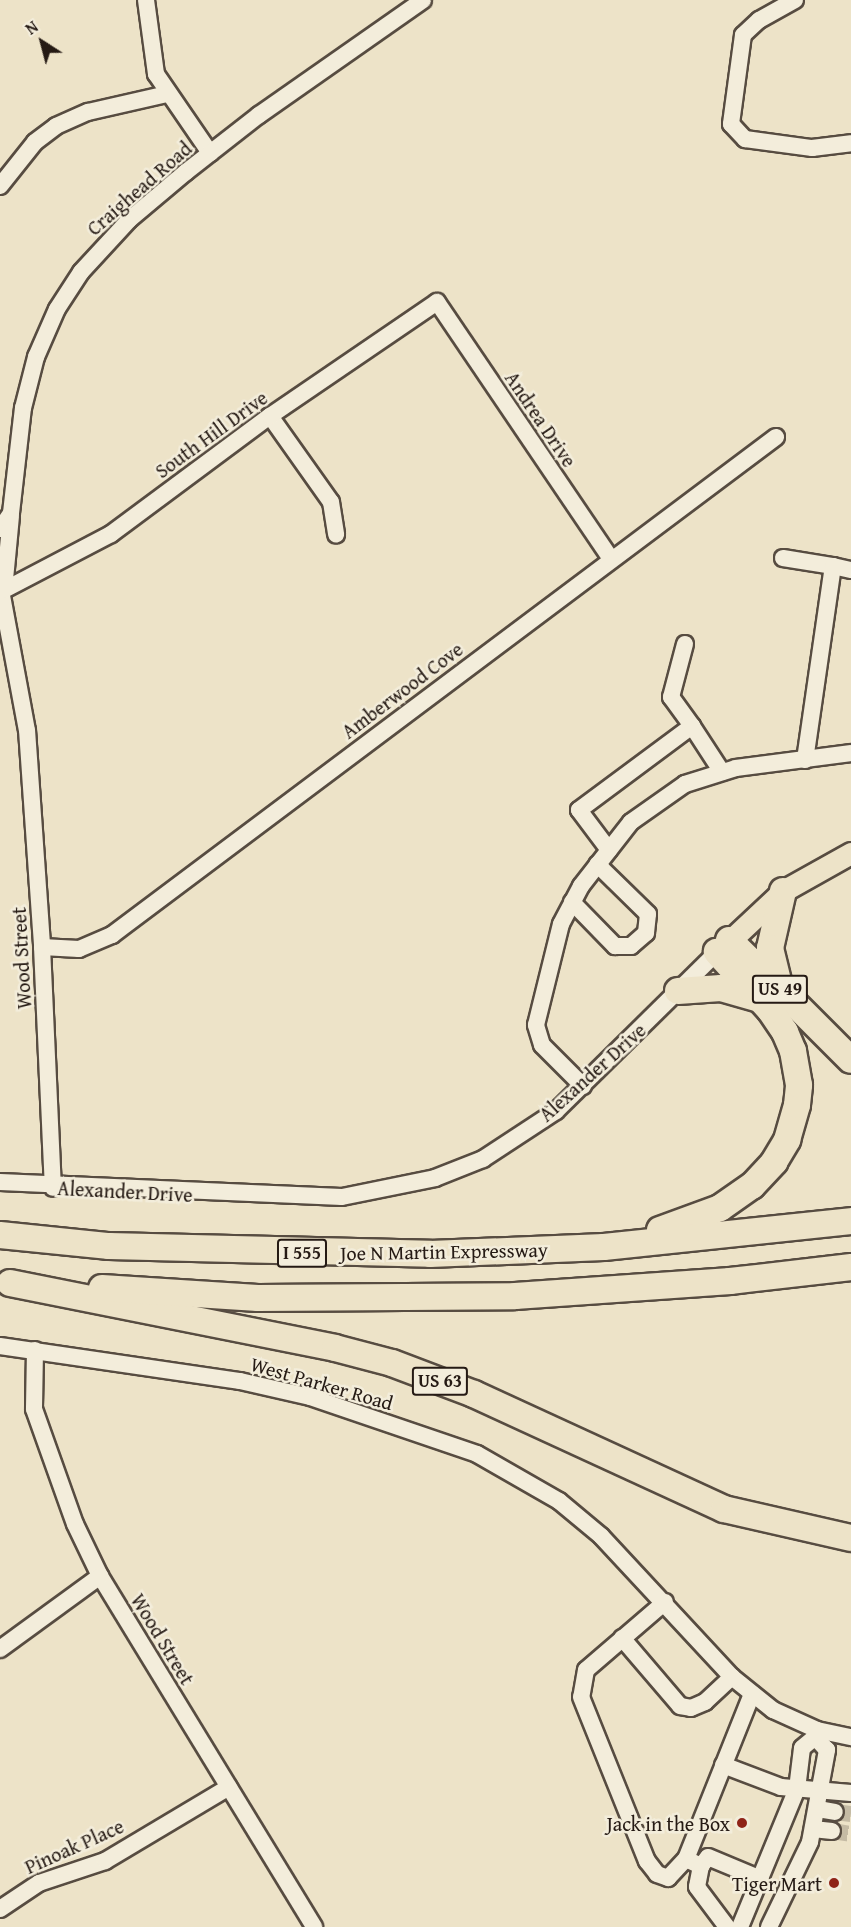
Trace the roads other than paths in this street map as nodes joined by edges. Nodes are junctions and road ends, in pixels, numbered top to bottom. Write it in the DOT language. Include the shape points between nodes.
graph roads {
  1 [pos="146,0"];
  2 [pos="423,0"];
  3 [pos="795,0"];
  4 [pos="166,94"];
  5 [pos="851,143"];
  6 [pos="210,153"];
  7 [pos="0,186"];
  8 [pos="437,302"];
  9 [pos="270,416"];
  10 [pos="776,437"];
  11 [pos="11,513"];
  12 [pos="0,529"];
  13 [pos="336,535"];
  14 [pos="610,558"];
  15 [pos="783,558"];
  16 [pos="833,566"];
  17 [pos="851,570"];
  18 [pos="2,587"];
  19 [pos="4,615"];
  20 [pos="685,644"];
  21 [pos="692,726"];
  22 [pos="851,753"];
  23 [pos="805,760"];
  24 [pos="722,772"];
  25 [pos="609,850"];
  26 [pos="851,853"];
  27 [pos="602,869"];
  28 [pos="783,891"];
  29 [pos="576,907"];
  30 [pos="723,946"];
  31 [pos="42,947"];
  32 [pos="678,991"];
  33 [pos="770,994"];
  34 [pos="851,1060"];
  35 [pos="583,1086"];
  36 [pos="0,1182"];
  37 [pos="52,1188"];
  38 [pos="851,1221"];
  39 [pos="0,1235"];
  40 [pos="604,1247"];
  41 [pos="851,1267"];
  42 [pos="5,1282"];
  43 [pos="0,1346"];
  44 [pos="35,1350"];
  45 [pos="851,1538"];
  46 [pos="100,1576"];
  47 [pos="665,1602"];
  48 [pos="622,1638"];
  49 [pos="0,1649"];
  50 [pos="732,1677"];
  51 [pos="752,1694"];
  52 [pos="816,1734"];
  53 [pos="851,1737"];
  54 [pos="723,1765"];
  55 [pos="229,1787"];
  56 [pos="797,1789"];
  57 [pos="823,1789"];
  58 [pos="851,1793"];
  59 [pos="818,1809"];
  60 [pos="835,1812"];
  61 [pos="813,1829"];
  62 [pos="832,1831"];
  63 [pos="693,1863"];
  64 [pos="761,1879"];
  65 [pos="0,1909"];
  66 [pos="314,1927"];
  67 [pos="727,1927"];
  68 [pos="740,1927"];
  69 [pos="769,1927"];
  1 -- 4 [label="street" via="156,74"];
  2 -- 6 [label="street, Craighead Road"];
  3 -- 5 [label="street" via="759,20 743,35 731,124 745,139 812,148"];
  4 -- 6 [label="street"];
  4 -- 7 [label="street" via="88,112 56,126 35,141"];
  6 -- 11 [label="street, Craighead Road" via="129,220 88,264 57,309 27,388"];
  8 -- 9 [label="street, South Hill Drive"];
  8 -- 14 [label="street, Andrea Drive"];
  9 -- 13 [label="street" via="331,502"];
  9 -- 18 [label="street, South Hill Drive" via="111,534"];
  10 -- 14 [label="street, Amberwood Cove"];
  11 -- 12 [label="street, Craighead Road"];
  11 -- 18 [label="street, Wood Street"];
  14 -- 31 [label="street, Amberwood Cove" via="112,935 78,949"];
  15 -- 16 [label="street"];
  16 -- 17 [label="street"];
  16 -- 23 [label="street"];
  18 -- 19 [label="street, Wood Street"];
  19 -- 31 [label="street, Wood Street" via="27,730"];
  20 -- 21 [label="street" via="671,697"];
  21 -- 24 [label="street"];
  21 -- 25 [label="street" via="579,810"];
  22 -- 23 [label="street"];
  23 -- 24 [label="street"];
  24 -- 25 [label="street" via="685,784 631,822"];
  25 -- 27 [label="street"];
  26 -- 28 [label="main road, Alexander Drive"];
  27 -- 29 [label="street"];
  27 -- 29 [label="street" via="648,914 646,933 631,946 615,946"];
  28 -- 30 [label="main road, Alexander Drive"];
  28 -- 33 [label="highway, US 49" via="771,939"];
  29 -- 35 [label="street" via="561,924 536,1024 542,1045"];
  30 -- 32 [label="street, Alexander Drive"];
  30 -- 33 [label="highway, US 49"];
  31 -- 37 [label="street, Wood Street"];
  32 -- 33 [label="highway" via="721,988"];
  32 -- 35 [label="street, Alexander Drive"];
  33 -- 34 [label="highway, US 49"];
  33 -- 40 [label="highway" via="793,1051 799,1085 792,1125 774,1162 752,1186 720,1208"];
  35 -- 37 [label="street, Alexander Drive" via="556,1111 483,1159 391,1190 342,1197 285,1198"];
  36 -- 37 [label="street, Alexander Drive"];
  38 -- 40 [label="highway, Joe N Martin Expressway"];
  39 -- 40 [label="highway, Joe N Martin Expressway / I 555" via="109,1246 283,1253 430,1254"];
  41 -- 42 [label="highway, US 63" via="730,1281 514,1296 386,1299 258,1298"];
  42 -- 45 [label="highway, US 63" via="335,1348 392,1363 474,1394 714,1505 777,1524"];
  43 -- 44 [label="street, West Parker Road"];
  44 -- 46 [label="street, Wood Street" via="33,1399 42,1437 60,1491"];
  44 -- 47 [label="street, West Parker Road" via="260,1385 310,1397 477,1454 559,1501 601,1536"];
  46 -- 49 [label="street"];
  46 -- 55 [label="street, Wood Street"];
  47 -- 48 [label="street"];
  47 -- 50 [label="street, West Parker Road"];
  48 -- 50 [label="street" via="680,1706 691,1708 705,1702"];
  48 -- 63 [label="street" via="586,1670 581,1697 647,1861 657,1874 668,1878"];
  50 -- 51 [label="street, West Parker Road"];
  51 -- 52 [label="street, West Parker Road"];
  51 -- 54 [label="street"];
  52 -- 53 [label="street, West Parker Road"];
  52 -- 56 [label="street" via="802,1748"];
  52 -- 57 [label="street" via="827,1750"];
  54 -- 56 [label="street" via="781,1787"];
  54 -- 63 [label="street"];
  55 -- 65 [label="street, Pinoak Place" via="114,1856 39,1883"];
  55 -- 66 [label="street, Wood Street"];
  56 -- 57 [label="street"];
  56 -- 64 [label="street"];
  57 -- 58 [label="street"];
  57 -- 59 [label="street"];
  59 -- 60 [label="street"];
  59 -- 61 [label="street"];
  61 -- 62 [label="street"];
  61 -- 69 [label="street"];
  63 -- 64 [label="street" via="708,1857"];
  63 -- 67 [label="street" via="697,1887"];
  64 -- 68 [label="street"];
}
